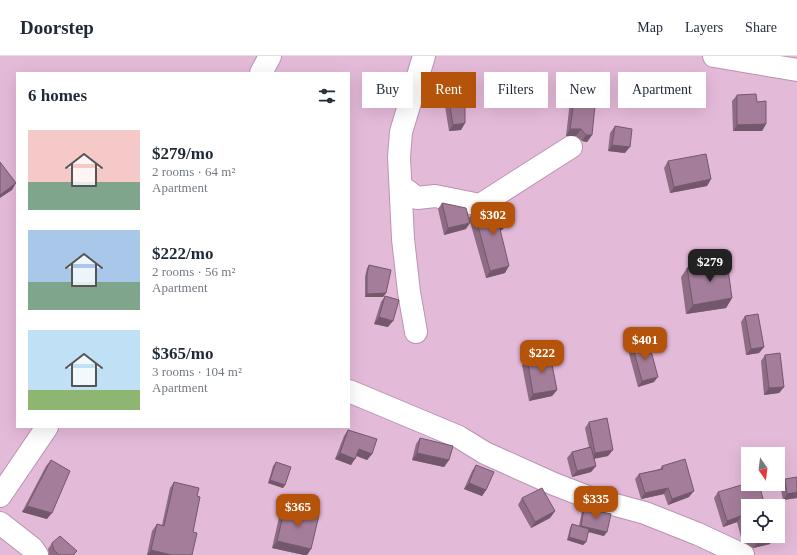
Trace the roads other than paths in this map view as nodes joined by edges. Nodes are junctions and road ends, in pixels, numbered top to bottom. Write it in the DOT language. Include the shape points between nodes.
graph roads {
  1 [pos="270,56"];
  2 [pos="424,56"];
  3 [pos="714,56"];
  4 [pos="797,70"];
  5 [pos="262,72"];
  6 [pos="571,147"];
  7 [pos="401,186"];
  8 [pos="416,332"];
  9 [pos="350,391"];
  10 [pos="47,428"];
  11 [pos="0,496"];
  12 [pos="0,523"];
  13 [pos="37,555"];
  14 [pos="743,555"];
  1 -- 5 [label="street"];
  2 -- 7 [label="street" via="401,132"];
  3 -- 4 [label="street"];
  6 -- 7 [label="street" via="480,205 435,196 417,198"];
  7 -- 8 [label="street" via="403,239"];
  9 -- 14 [label="street" via="459,437 485,453 554,484 590,498 645,513"];
  10 -- 11 [label="street"];
  12 -- 13 [label="street" via="32,548"];
}
